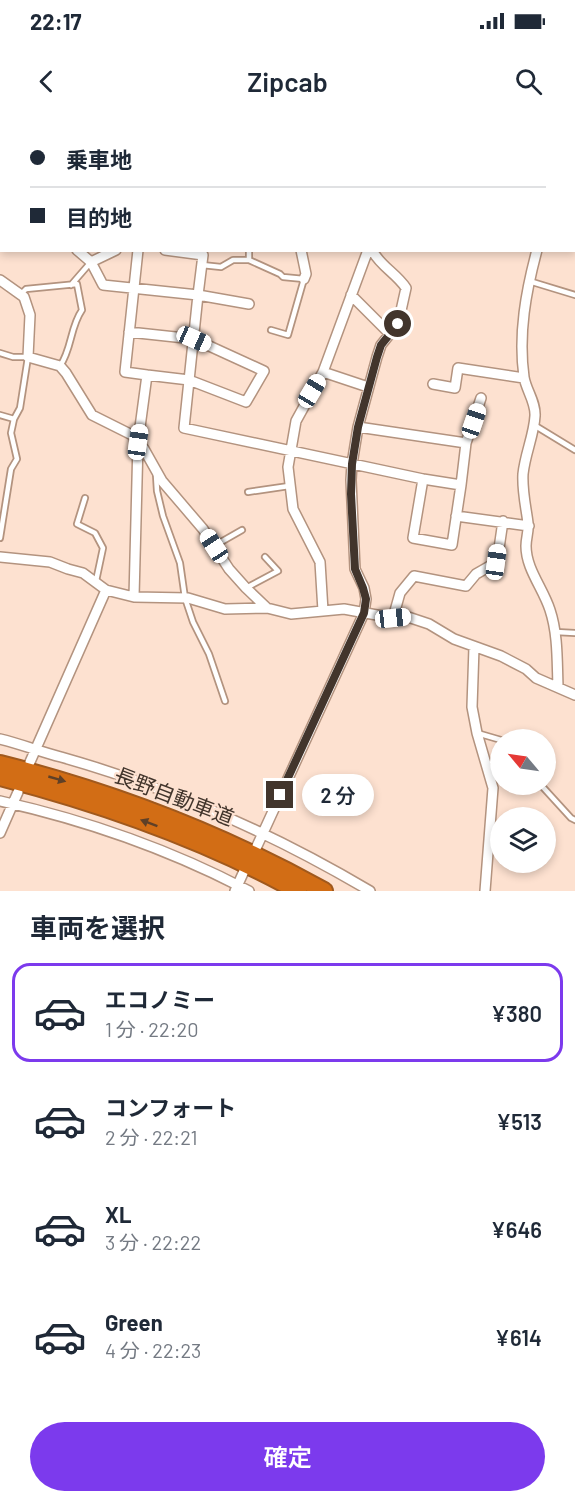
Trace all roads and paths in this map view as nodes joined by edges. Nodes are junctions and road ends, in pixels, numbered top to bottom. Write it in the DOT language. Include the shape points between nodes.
graph roads {
  1 [pos="79,252"];
  2 [pos="112,252"];
  3 [pos="138,252"];
  4 [pos="180,252"];
  5 [pos="249,252"];
  6 [pos="301,252"];
  7 [pos="369,252"];
  8 [pos="372,252"];
  9 [pos="536,252"];
  10 [pos="249,261"];
  11 [pos="91,262"];
  12 [pos="201,266"];
  13 [pos="304,279"];
  14 [pos="0,280"];
  15 [pos="529,281"];
  16 [pos="71,285"];
  17 [pos="134,289"];
  18 [pos="21,294"];
  19 [pos="198,295"];
  20 [pos="351,295"];
  21 [pos="575,295"];
  22 [pos="249,304"];
  23 [pos="271,330"];
  24 [pos="129,332"];
  25 [pos="390,334"];
  26 [pos="194,339"];
  27 [pos="0,353"];
  28 [pos="28,357"];
  29 [pos="60,366"];
  30 [pos="323,372"];
  31 [pos="147,375"];
  32 [pos="524,378"];
  33 [pos="189,380"];
  34 [pos="433,384"];
  35 [pos="368,387"];
  36 [pos="481,398"];
  37 [pos="0,415"];
  38 [pos="14,418"];
  39 [pos="533,425"];
  40 [pos="358,427"];
  41 [pos="138,442"];
  42 [pos="466,443"];
  43 [pos="575,450"];
  44 [pos="290,452"];
  45 [pos="352,464"];
  46 [pos="156,470"];
  47 [pos="423,479"];
  48 [pos="460,484"];
  49 [pos="289,486"];
  50 [pos="248,492"];
  51 [pos="85,498"];
  52 [pos="456,516"];
  53 [pos="502,521"];
  54 [pos="529,526"];
  55 [pos="242,530"];
  56 [pos="0,538"];
  57 [pos="214,546"];
  58 [pos="265,556"];
  59 [pos="0,557"];
  60 [pos="96,581"];
  61 [pos="246,588"];
  62 [pos="106,590"];
  63 [pos="134,597"];
  64 [pos="185,598"];
  65 [pos="267,608"];
  66 [pos="324,611"];
  67 [pos="364,613"];
  68 [pos="393,618"];
  69 [pos="556,633"];
  70 [pos="575,633"];
  71 [pos="474,647"];
  72 [pos="558,686"];
  73 [pos="575,695"];
  74 [pos="225,701"];
  75 [pos="477,733"];
  76 [pos="490,737"];
  77 [pos="0,739"];
  78 [pos="35,750"];
  79 [pos="30,762"];
  80 [pos="0,764"];
  81 [pos="0,777"];
  82 [pos="18,792"];
  83 [pos="550,795"];
  84 [pos="0,801"];
  85 [pos="13,804"];
  86 [pos="575,820"];
  87 [pos="263,832"];
  88 [pos="0,833"];
  89 [pos="257,846"];
  90 [pos="244,871"];
  91 [pos="236,888"];
  92 [pos="249,891"];
  93 [pos="298,891"];
  94 [pos="324,891"];
  95 [pos="370,891"];
  96 [pos="485,891"];
  1 -- 11 [label="street"];
  2 -- 11 [label="street"];
  3 -- 17 [label="street"];
  4 -- 12 [label="street" via="203,255"];
  5 -- 10 [label="lane"];
  6 -- 13 [label="street"];
  7 -- 20 [label="street"];
  8 -- 25 [label="street" via="406,288 398,324"];
  9 -- 15 [label="street"];
  10 -- 12 [label="lane" via="233,261 221,267"];
  10 -- 13 [label="lane" via="283,277"];
  11 -- 16 [label="lane"];
  11 -- 17 [label="street" via="103,285"];
  12 -- 19 [label="street"];
  13 -- 23 [label="lane" via="288,335"];
  14 -- 18 [label="street"];
  15 -- 21 [label="lane"];
  15 -- 32 [label="street" via="522,344"];
  16 -- 18 [label="lane" via="27,289"];
  16 -- 29 [label="lane" via="77,284 82,310 74,321 71,342"];
  17 -- 19 [label="street"];
  17 -- 24 [label="street"];
  18 -- 28 [label="street" via="30,315"];
  19 -- 22 [label="street"];
  19 -- 26 [label="street"];
  20 -- 25 [label="street"];
  20 -- 30 [label="street"];
  24 -- 26 [label="street"];
  24 -- 31 [label="street" via="125,372"];
  25 -- 35 [label="street" via="381,345"];
  26 -- 33 [label="street"];
  26 -- 33 [label="street" via="264,371 246,402"];
  27 -- 28 [label="lane"];
  28 -- 29 [label="street"];
  28 -- 38 [label="lane" via="20,408"];
  29 -- 41 [label="street" via="92,415 122,429"];
  30 -- 35 [label="street"];
  30 -- 44 [label="street" via="296,421"];
  31 -- 33 [label="street"];
  31 -- 41 [label="street"];
  32 -- 34 [label="street" via="458,368 455,388"];
  32 -- 39 [label="street" via="535,409"];
  33 -- 44 [label="street" via="184,428"];
  35 -- 40 [label="street"];
  36 -- 42 [label="street"];
  37 -- 38 [label="lane"];
  38 -- 56 [label="lane" via="10,434 17,459 11,469"];
  39 -- 43 [label="lane"];
  39 -- 54 [label="street" via="523,477"];
  40 -- 42 [label="street"];
  40 -- 45 [label="street"];
  41 -- 46 [label="street"];
  41 -- 63 [label="street"];
  42 -- 48 [label="street"];
  44 -- 45 [label="street"];
  44 -- 49 [label="street"];
  45 -- 47 [label="street"];
  45 -- 67 [label="street" via="355,569 366,599"];
  46 -- 57 [label="street"];
  46 -- 64 [label="lane" via="157,491 180,563"];
  47 -- 48 [label="street"];
  47 -- 52 [label="street" via="413,538 452,545"];
  48 -- 52 [label="street"];
  49 -- 50 [label="lane"];
  49 -- 66 [label="street" via="293,509 320,562"];
  51 -- 60 [label="lane" via="77,524 95,533 103,548"];
  52 -- 53 [label="street"];
  53 -- 54 [label="street"];
  53 -- 68 [label="street" via="496,562 476,574 466,586 414,576 400,593"];
  54 -- 69 [label="street" via="526,547 530,567"];
  55 -- 57 [label="lane"];
  57 -- 61 [label="street"];
  58 -- 61 [label="lane" via="278,572"];
  59 -- 60 [label="street" via="50,562"];
  60 -- 62 [label="street"];
  61 -- 65 [label="street"];
  62 -- 63 [label="street"];
  62 -- 78 [label="street"];
  63 -- 64 [label="street"];
  64 -- 65 [label="street" via="225,609"];
  64 -- 74 [label="lane"];
  65 -- 66 [label="street" via="291,614"];
  66 -- 67 [label="street"];
  67 -- 68 [label="street"];
  67 -- 87 [label="street"];
  68 -- 71 [label="street" via="408,616"];
  69 -- 70 [label="lane"];
  69 -- 72 [label="street"];
  71 -- 72 [label="street" via="501,656 536,678"];
  71 -- 75 [label="street" via="472,707"];
  72 -- 73 [label="street"];
  75 -- 76 [label="lane"];
  75 -- 96 [label="street" via="493,788"];
  77 -- 78 [label="street"];
  78 -- 79 [label="street"];
  78 -- 87 [label="street" via="130,777"];
  80 -- 94 [label="highway, 長野自動車道, one-way" via="153,810 250,852"];
  93 -- 81 [label="highway, 長野自動車道, one-way" via="197,841 77,798"];
  82 -- 85 [label="street"];
  83 -- 86 [label="lane"];
  84 -- 85 [label="street"];
  85 -- 88 [label="street"];
  85 -- 91 [label="street" via="118,835"];
  87 -- 89 [label="street"];
  87 -- 95 [label="street"];
  90 -- 91 [label="street"];
  91 -- 92 [label="street"];
}
